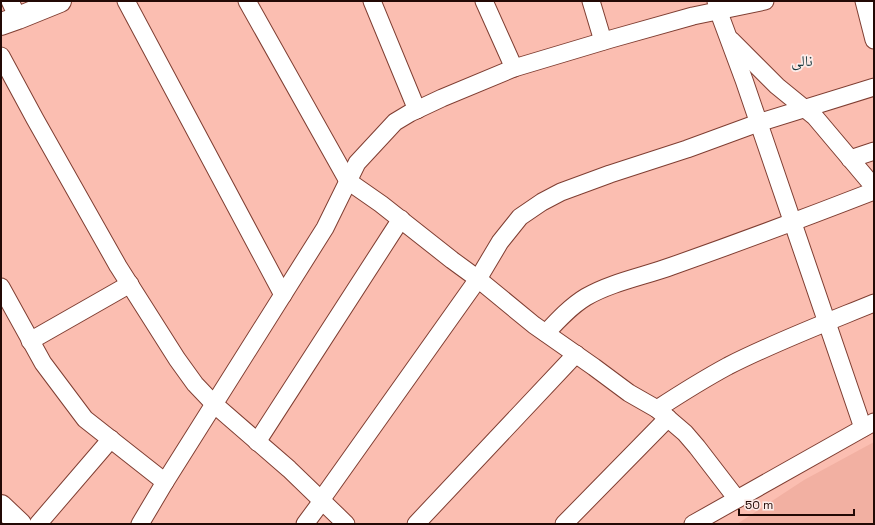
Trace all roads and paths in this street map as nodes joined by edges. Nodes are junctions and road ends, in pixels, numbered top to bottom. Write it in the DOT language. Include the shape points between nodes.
graph roads {
  1 [pos="60,1"];
  2 [pos="126,1"];
  3 [pos="247,1"];
  4 [pos="372,1"];
  5 [pos="484,1"];
  6 [pos="591,1"];
  7 [pos="765,1"];
  8 [pos="864,1"];
  9 [pos="717,6"];
  10 [pos="10,15"];
  11 [pos="729,38"];
  12 [pos="874,40"];
  13 [pos="603,41"];
  14 [pos="1,56"];
  15 [pos="514,68"];
  16 [pos="874,87"];
  17 [pos="805,108"];
  18 [pos="417,110"];
  19 [pos="758,123"];
  20 [pos="874,151"];
  21 [pos="850,159"];
  22 [pos="348,181"];
  23 [pos="874,187"];
  24 [pos="874,190"];
  25 [pos="401,219"];
  26 [pos="792,222"];
  27 [pos="478,279"];
  28 [pos="130,284"];
  29 [pos="1,287"];
  30 [pos="283,295"];
  31 [pos="874,303"];
  32 [pos="827,323"];
  33 [pos="546,333"];
  34 [pos="30,340"];
  35 [pos="576,354"];
  36 [pos="214,404"];
  37 [pos="663,413"];
  38 [pos="868,425"];
  39 [pos="111,439"];
  40 [pos="257,442"];
  41 [pos="165,482"];
  42 [pos="737,499"];
  43 [pos="322,501"];
  44 [pos="1,506"];
  45 [pos="20,524"];
  46 [pos="38,524"];
  47 [pos="140,524"];
  48 [pos="305,524"];
  49 [pos="346,524"];
  50 [pos="416,524"];
  51 [pos="564,524"];
  52 [pos="692,524"];
  1 -- 10 [label="main road"];
  2 -- 30 [label="street"];
  3 -- 22 [label="street"];
  4 -- 18 [label="street"];
  5 -- 15 [label="street"];
  6 -- 13 [label="street"];
  7 -- 9 [label="street"];
  8 -- 12 [label="street"];
  9 -- 11 [label="street"];
  9 -- 13 [label="street" via="693,16"];
  11 -- 17 [label="street" via="777,86"];
  11 -- 19 [label="street"];
  13 -- 15 [label="street"];
  14 -- 28 [label="street"];
  15 -- 18 [label="street"];
  16 -- 17 [label="street"];
  17 -- 19 [label="street"];
  17 -- 21 [label="street"];
  18 -- 22 [label="street" via="395,122 357,163"];
  19 -- 26 [label="street"];
  19 -- 27 [label="street" via="610,174 561,192 542,202 520,217 500,242"];
  20 -- 21 [label="street"];
  21 -- 23 [label="street"];
  22 -- 25 [label="street"];
  22 -- 30 [label="street" via="325,228"];
  24 -- 26 [label="street"];
  25 -- 27 [label="street"];
  25 -- 40 [label="street"];
  26 -- 32 [label="street"];
  26 -- 33 [label="street" via="665,269 610,286 586,297"];
  27 -- 33 [label="street"];
  27 -- 43 [label="street"];
  28 -- 34 [label="street"];
  28 -- 36 [label="street" via="177,359"];
  29 -- 34 [label="street"];
  30 -- 36 [label="street"];
  31 -- 32 [label="street"];
  32 -- 37 [label="street" via="727,367"];
  32 -- 38 [label="street"];
  33 -- 35 [label="street"];
  34 -- 39 [label="street" via="43,363 84,419"];
  35 -- 37 [label="street" via="629,393"];
  35 -- 50 [label="street"];
  36 -- 40 [label="street"];
  36 -- 41 [label="street"];
  37 -- 42 [label="street" via="685,433"];
  37 -- 51 [label="street"];
  38 -- 42 [label="street"];
  39 -- 41 [label="street"];
  39 -- 46 [label="street"];
  40 -- 43 [label="street"];
  41 -- 47 [label="street"];
  42 -- 52 [label="street"];
  43 -- 48 [label="street"];
  43 -- 49 [label="street"];
  44 -- 45 [label="main road"];
}
